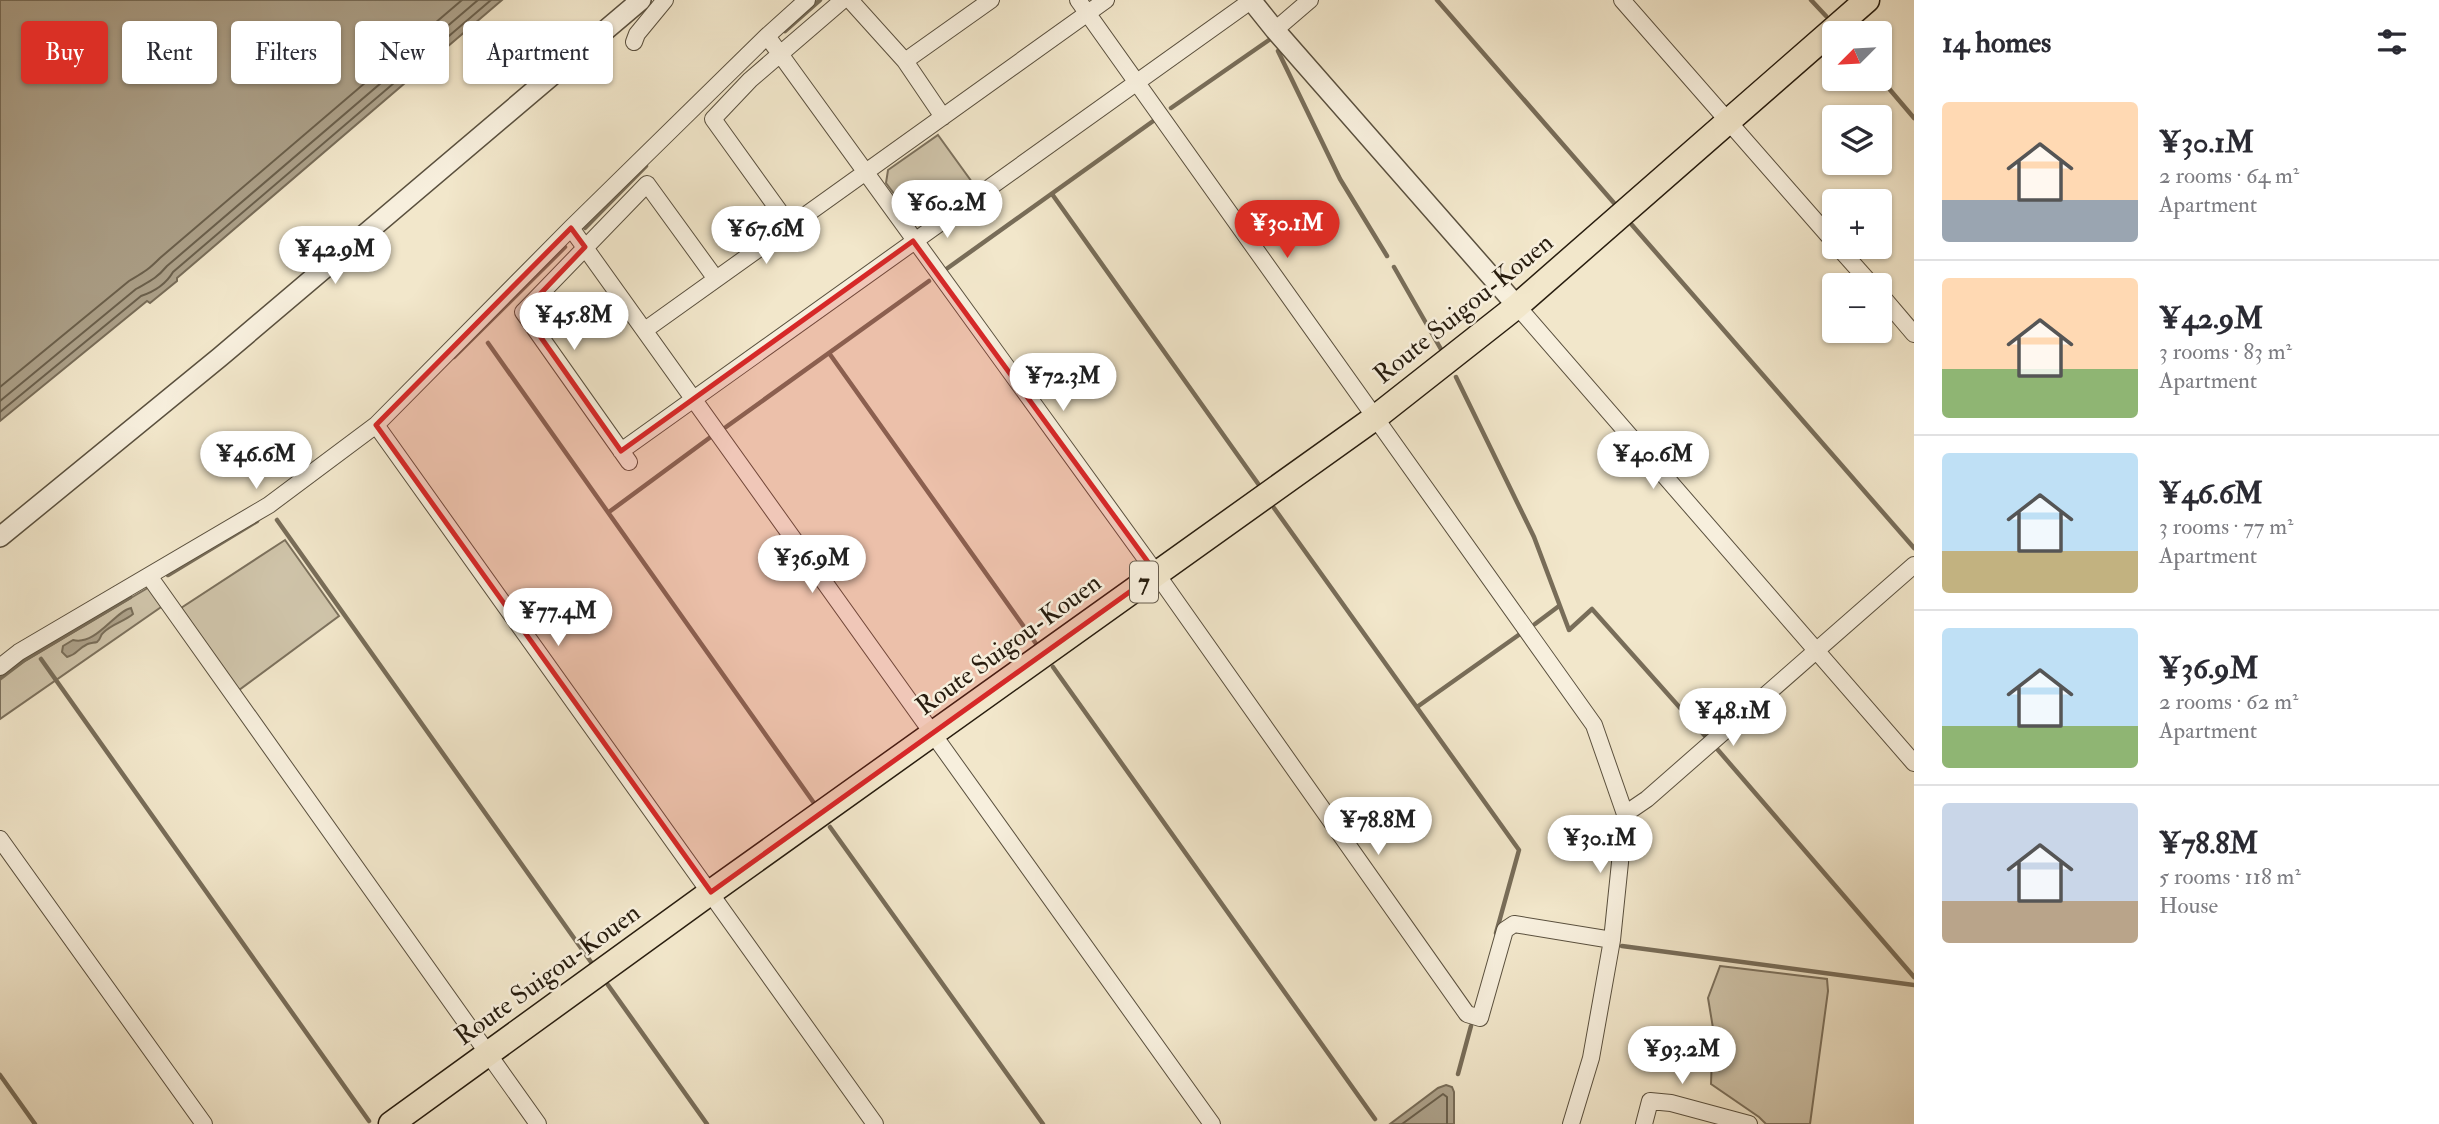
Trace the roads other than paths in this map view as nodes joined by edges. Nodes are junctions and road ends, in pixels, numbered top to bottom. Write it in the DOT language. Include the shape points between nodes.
graph roads {
  1 [pos="641,0"];
  2 [pos="665,0"];
  3 [pos="807,0"];
  4 [pos="844,0"];
  5 [pos="850,0"];
  6 [pos="991,0"];
  7 [pos="1106,0"];
  8 [pos="1252,0"];
  9 [pos="1310,0"];
  10 [pos="1622,0"];
  11 [pos="1867,0"];
  12 [pos="1083,7"];
  13 [pos="1275,30"];
  14 [pos="767,36"];
  15 [pos="634,42"];
  16 [pos="780,55"];
  17 [pos="905,61"];
  18 [pos="1138,81"];
  19 [pos="943,117"];
  20 [pos="1728,121"];
  21 [pos="864,172"];
  22 [pos="790,226"];
  23 [pos="571,228"];
  24 [pos="1822,228"];
  25 [pos="913,241"];
  26 [pos="585,247"];
  27 [pos="1849,259"];
  28 [pos="1861,273"];
  29 [pos="716,279"];
  30 [pos="1517,306"];
  31 [pos="1892,308"];
  32 [pos="645,330"];
  33 [pos="1914,334"];
  34 [pos="694,398"];
  35 [pos="1376,417"];
  36 [pos="376,425"];
  37 [pos="0,537"];
  38 [pos="1914,565"];
  39 [pos="1156,573"];
  40 [pos="149,576"];
  41 [pos="1816,651"];
  42 [pos="0,667"];
  43 [pos="934,734"];
  44 [pos="1914,763"];
  45 [pos="1625,814"];
  46 [pos="0,839"];
  47 [pos="711,892"];
  48 [pos="1612,940"];
  49 [pos="488,1054"];
  50 [pos="204,1124"];
  51 [pos="391,1124"];
  52 [pos="538,1124"];
  53 [pos="875,1124"];
  54 [pos="1212,1124"];
  55 [pos="1571,1124"];
  56 [pos="1644,1124"];
  57 [pos="1749,1124"];
  1 -- 37 [label="street"];
  2 -- 15 [label="street"];
  3 -- 14 [label="street"];
  4 -- 16 [label="street"];
  5 -- 17 [label="street"];
  6 -- 17 [label="street"];
  7 -- 12 [label="street"];
  8 -- 13 [label="street"];
  8 -- 18 [label="street"];
  9 -- 13 [label="street"];
  10 -- 20 [label="street"];
  11 -- 20 [label="main road, Route Suigou-Kouen / 7"];
  12 -- 18 [label="street"];
  12 -- 19 [label="street"];
  13 -- 30 [label="street"];
  14 -- 16 [label="street"];
  14 -- 23 [label="street"];
  16 -- 21 [label="street"];
  16 -- 22 [label="street" via="713,118"];
  17 -- 19 [label="street"];
  18 -- 25 [label="street"];
  18 -- 35 [label="street"];
  19 -- 21 [label="street"];
  20 -- 24 [label="street"];
  20 -- 30 [label="main road, Route Suigou-Kouen / 7"];
  21 -- 22 [label="street"];
  21 -- 25 [label="street"];
  22 -- 29 [label="street"];
  23 -- 26 [label="street"];
  23 -- 36 [label="street"];
  25 -- 34 [label="street"];
  25 -- 39 [label="street"];
  26 -- 29 [label="street" via="647,184"];
  26 -- 32 [label="street"];
  26 -- 34 [label="street" via="523,312 625,456"];
  27 -- 28 [label="street"];
  29 -- 32 [label="street"];
  30 -- 35 [label="main road, Route Suigou-Kouen / 7"];
  30 -- 41 [label="street"];
  31 -- 33 [label="street"];
  32 -- 34 [label="street"];
  34 -- 43 [label="street"];
  35 -- 39 [label="main road, Route Suigou-Kouen / 7"];
  35 -- 45 [label="street" via="1594,724"];
  36 -- 40 [label="street" via="269,505"];
  36 -- 47 [label="street"];
  38 -- 41 [label="street"];
  39 -- 43 [label="main road, Route Suigou-Kouen / 7"];
  39 -- 48 [label="street" via="1467,1014 1480,1018 1505,930 1514,924"];
  40 -- 42 [label="street"];
  40 -- 49 [label="street"];
  41 -- 44 [label="street"];
  41 -- 45 [label="street"];
  43 -- 47 [label="main road, Route Suigou-Kouen / 7"];
  43 -- 54 [label="street"];
  45 -- 48 [label="street"];
  46 -- 50 [label="street"];
  47 -- 49 [label="main road, Route Suigou-Kouen / 7"];
  47 -- 53 [label="street"];
  48 -- 55 [label="street" via="1591,1058"];
  49 -- 51 [label="main road, Route Suigou-Kouen / 7"];
  49 -- 52 [label="street"];
  56 -- 57 [label="street" via="1650,1101"];
}
